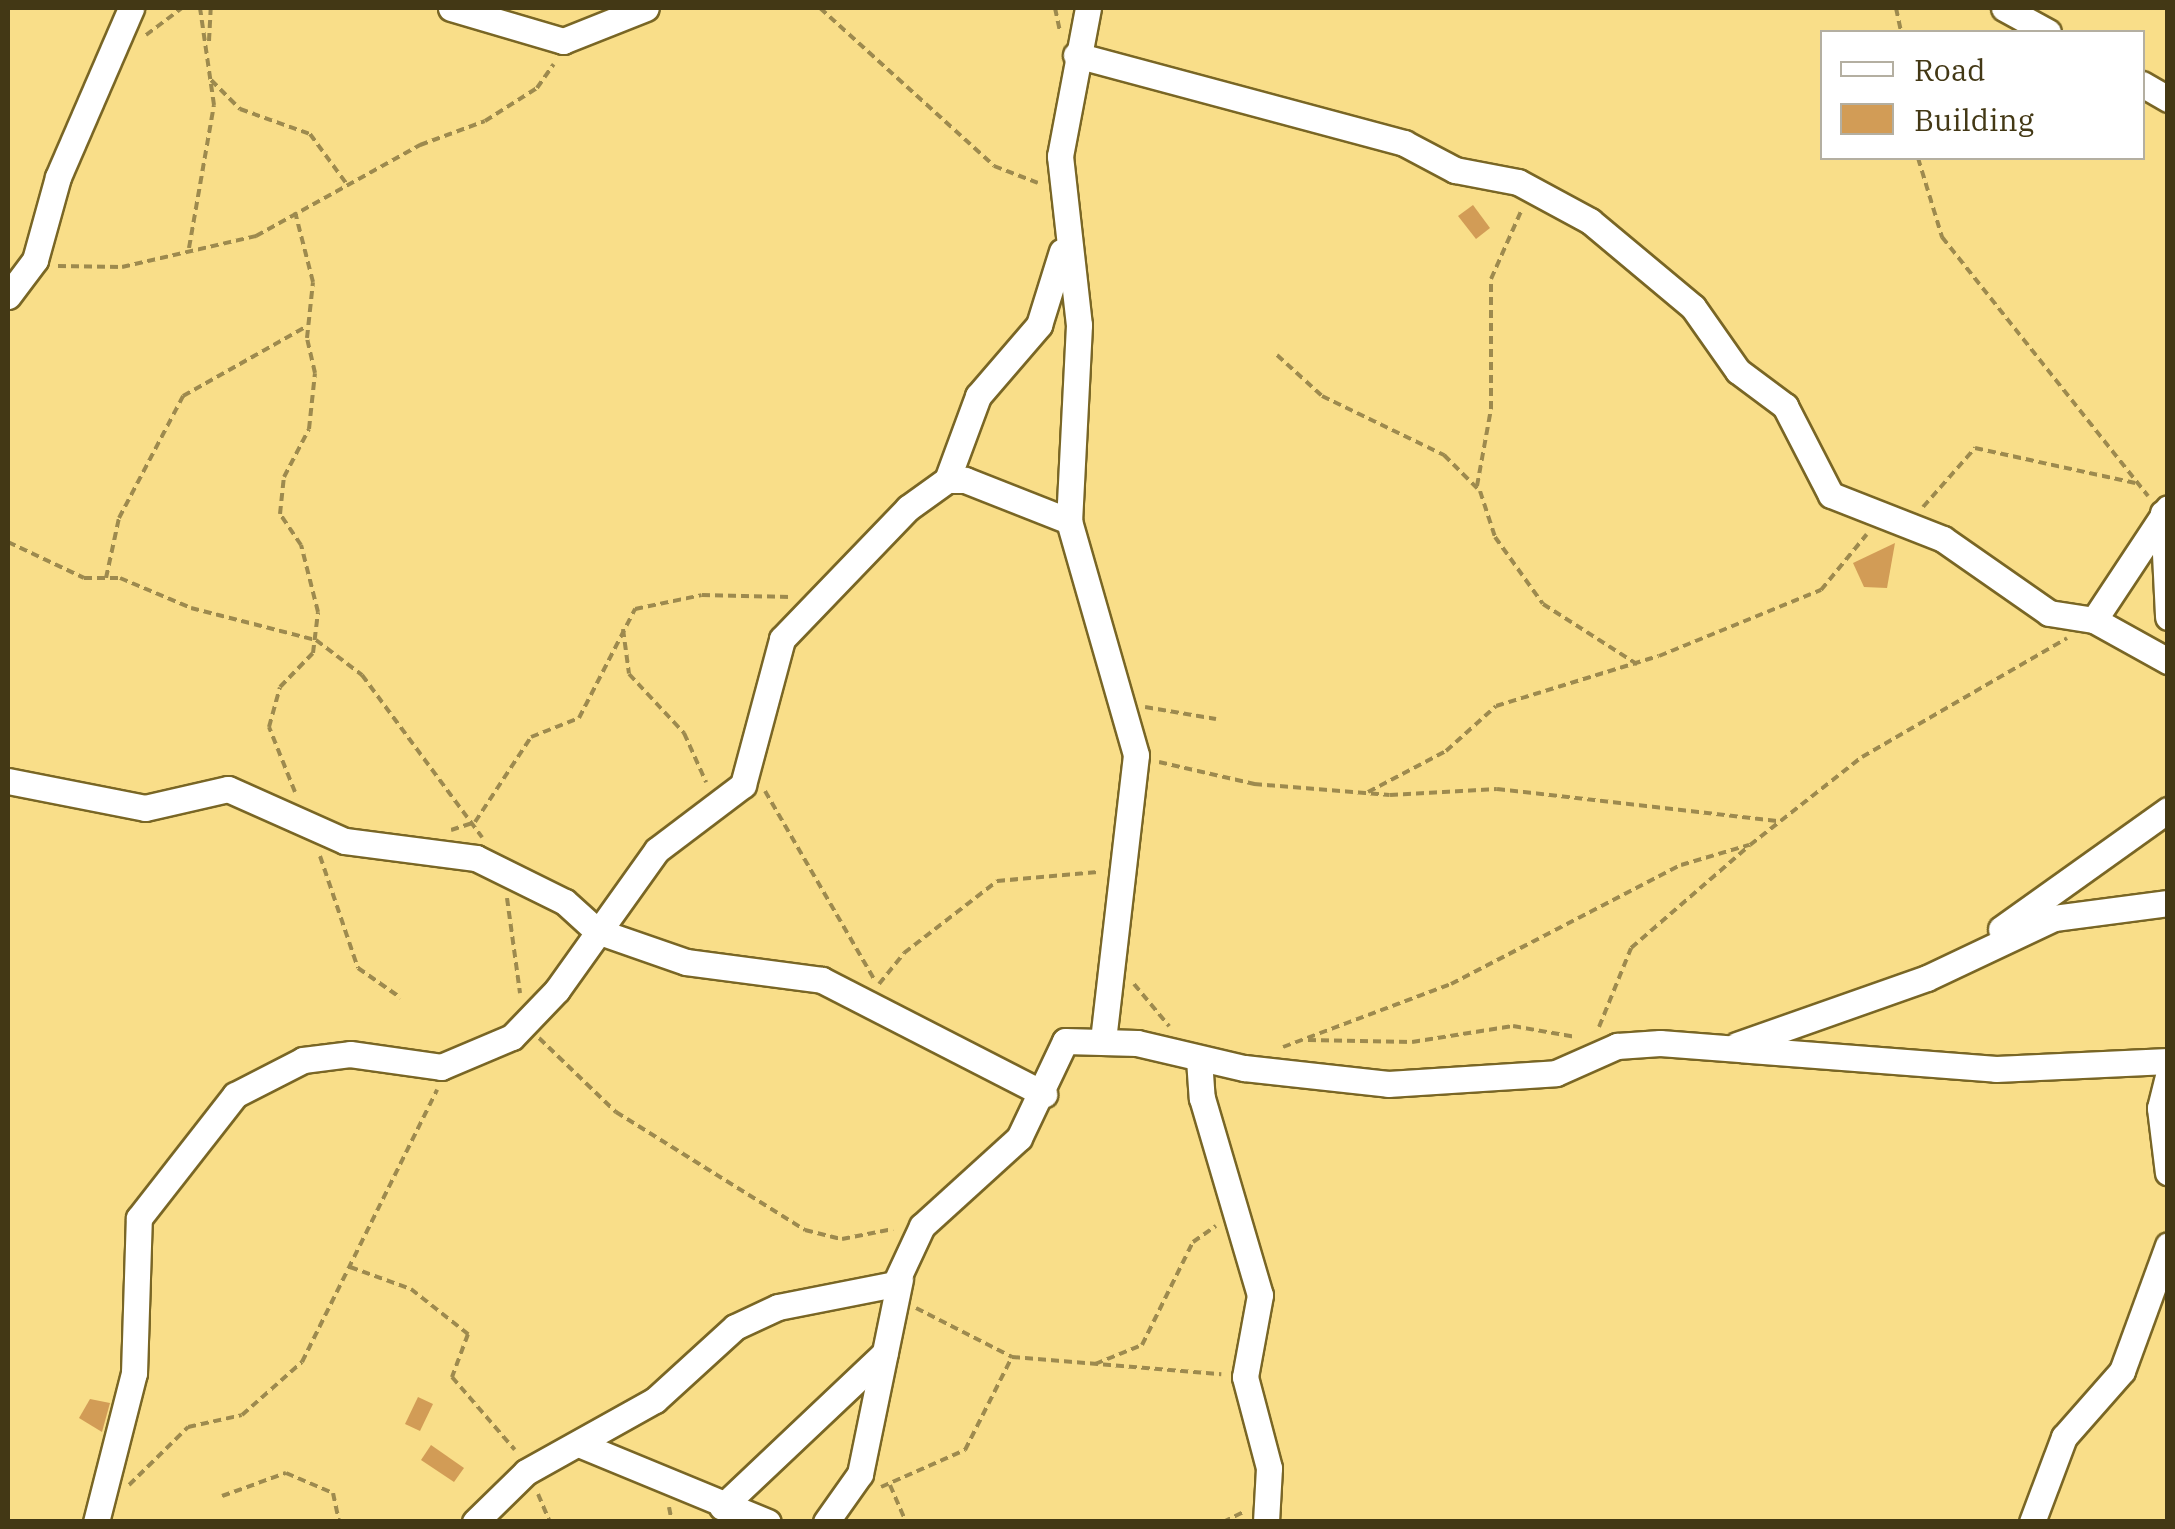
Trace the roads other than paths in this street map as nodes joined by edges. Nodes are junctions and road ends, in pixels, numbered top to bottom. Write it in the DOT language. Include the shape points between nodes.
graph roads {
  1 [pos="130,8"];
  2 [pos="451,8"];
  3 [pos="646,8"];
  4 [pos="1088,8"];
  5 [pos="2004,8"];
  6 [pos="2044,30"];
  7 [pos="1076,54"];
  8 [pos="2145,86"];
  9 [pos="2168,99"];
  10 [pos="1065,241"];
  11 [pos="8,296"];
  12 [pos="947,480"];
  13 [pos="2165,509"];
  14 [pos="1069,520"];
  15 [pos="2168,617"];
  16 [pos="2094,620"];
  17 [pos="2168,661"];
  18 [pos="8,780"];
  19 [pos="2168,810"];
  20 [pos="2168,903"];
  21 [pos="597,931"];
  22 [pos="1955,966"];
  23 [pos="1103,1039"];
  24 [pos="1723,1050"];
  25 [pos="1199,1059"];
  26 [pos="2168,1061"];
  27 [pos="2168,1076"];
  28 [pos="1044,1094"];
  29 [pos="2168,1173"];
  30 [pos="2168,1245"];
  31 [pos="899,1290"];
  32 [pos="885,1353"];
  33 [pos="581,1444"];
  34 [pos="722,1507"];
  35 [pos="99,1517"];
  36 [pos="475,1522"];
  37 [pos="768,1522"];
  38 [pos="826,1522"];
  39 [pos="1266,1522"];
  40 [pos="2032,1522"];
  1 -- 11 [label="street" via="58,177 35,260"];
  2 -- 3 [label="street" via="563,41"];
  4 -- 7 [label="street"];
  5 -- 6 [label="street"];
  7 -- 10 [label="street" via="1060,184"];
  7 -- 16 [label="street" via="1404,142 1455,170 1533,192 1590,220 1693,307 1738,370 1785,406 1831,494 1905,523 2049,613"];
  8 -- 9 [label="street"];
  10 -- 12 [label="street" via="1040,324 978,396"];
  10 -- 14 [label="street" via="1079,325"];
  12 -- 14 [label="street" via="1027,498"];
  12 -- 21 [label="street" via="814,598 770,664 750,774 664,842"];
  13 -- 15 [label="street"];
  13 -- 16 [label="street"];
  14 -- 23 [label="street" via="1136,756"];
  16 -- 17 [label="street"];
  18 -- 21 [label="street" via="131,807 228,789 363,846 459,855 507,872"];
  19 -- 22 [label="street"];
  20 -- 22 [label="street" via="2054,918"];
  21 -- 28 [label="street" via="686,962 798,973 881,998"];
  21 -- 35 [label="street" via="530,1021 496,1046 426,1068 350,1054 284,1066 235,1095 175,1165 134,1235 138,1340"];
  22 -- 24 [label="street"];
  23 -- 25 [label="street"];
  23 -- 28 [label="street" via="1065,1041"];
  24 -- 25 [label="street" via="1617,1046 1556,1073 1388,1084"];
  24 -- 26 [label="street" via="1996,1069"];
  25 -- 39 [label="street" via="1260,1295 1246,1377 1269,1468"];
  27 -- 29 [label="street" via="2160,1108"];
  28 -- 31 [label="street" via="994,1166 922,1226"];
  30 -- 40 [label="street" via="2122,1372 2064,1437"];
  31 -- 32 [label="street"];
  31 -- 33 [label="street" via="735,1327 655,1400"];
  32 -- 34 [label="street"];
  32 -- 38 [label="street" via="849,1500"];
  33 -- 34 [label="street"];
  33 -- 36 [label="street" via="526,1472"];
  34 -- 37 [label="street"];
}
